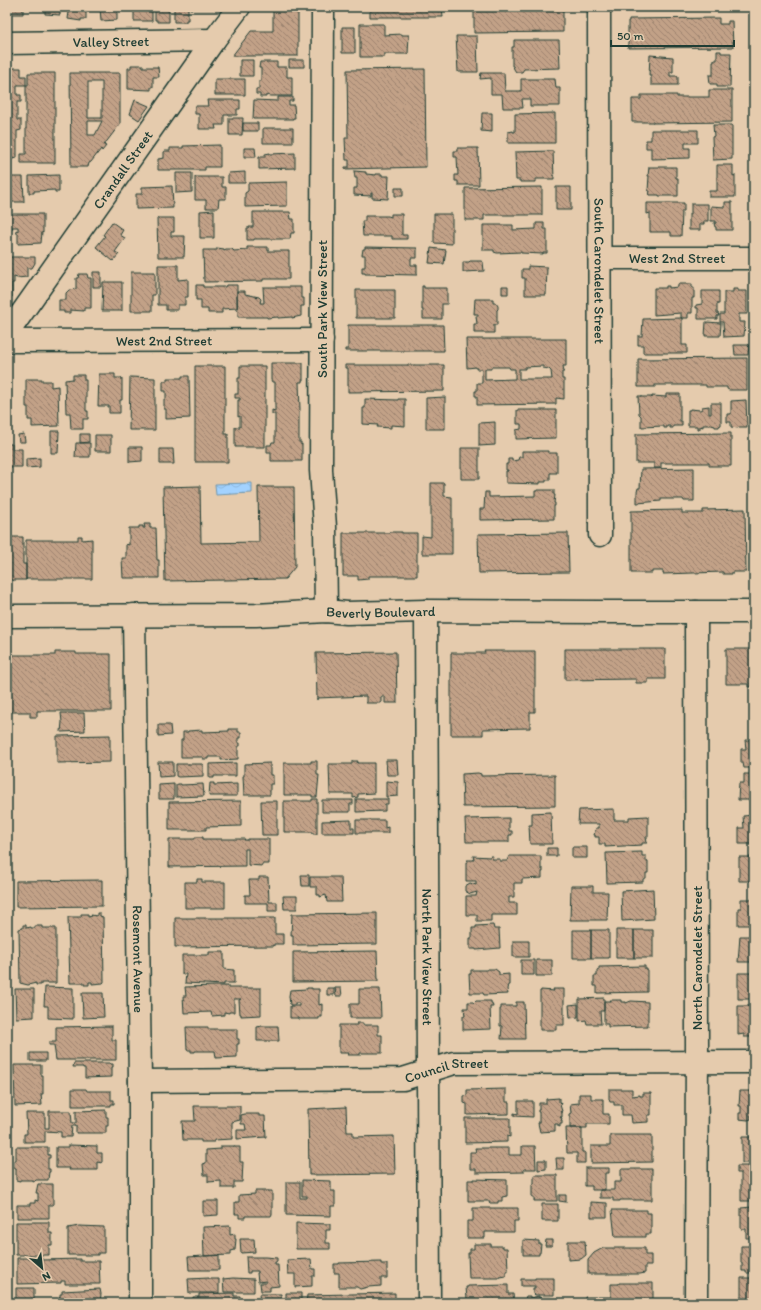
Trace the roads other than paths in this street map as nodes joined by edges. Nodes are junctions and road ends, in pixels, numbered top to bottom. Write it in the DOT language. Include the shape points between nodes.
graph roads {
  1 [pos="239,7"];
  2 [pos="323,7"];
  3 [pos="599,7"];
  4 [pos="214,40"];
  5 [pos="7,43"];
  6 [pos="600,258"];
  7 [pos="754,258"];
  8 [pos="7,334"];
  9 [pos="322,340"];
  10 [pos="7,341"];
  11 [pos="600,535"];
  12 [pos="326,611"];
  13 [pos="426,611"];
  14 [pos="696,612"];
  15 [pos="754,612"];
  16 [pos="134,615"];
  17 [pos="7,616"];
  18 [pos="697,1062"];
  19 [pos="754,1062"];
  20 [pos="427,1071"];
  21 [pos="140,1081"];
  22 [pos="140,1303"];
  23 [pos="429,1303"];
  24 [pos="696,1303"];
  1 -- 4 [label="street, Crandall Street"];
  2 -- 9 [label="street, South Park View Street"];
  3 -- 6 [label="street, South Carondelet Street"];
  4 -- 5 [label="street, Valley Street"];
  4 -- 8 [label="street, Crandall Street"];
  6 -- 7 [label="street, West 2nd Street"];
  6 -- 11 [label="street, South Carondelet Street"];
  9 -- 10 [label="street, West 2nd Street"];
  9 -- 12 [label="street, South Park View Street" via="321,470"];
  12 -- 13 [label="street, Beverly Boulevard"];
  12 -- 16 [label="street, Beverly Boulevard" via="256,615"];
  13 -- 14 [label="street, Beverly Boulevard"];
  13 -- 20 [label="street, North Park View Street"];
  14 -- 15 [label="street, Beverly Boulevard"];
  14 -- 18 [label="street, North Carondelet Street"];
  16 -- 17 [label="street, Beverly Boulevard"];
  16 -- 21 [label="street, Rosemont Avenue"];
  18 -- 19 [label="street, Council Street"];
  18 -- 20 [label="street, Council Street" via="454,1063"];
  18 -- 24 [label="street, North Carondelet Street"];
  20 -- 21 [label="street, Council Street" via="402,1079"];
  20 -- 23 [label="street, North Park View Street"];
  21 -- 22 [label="street, Rosemont Avenue"];
}
